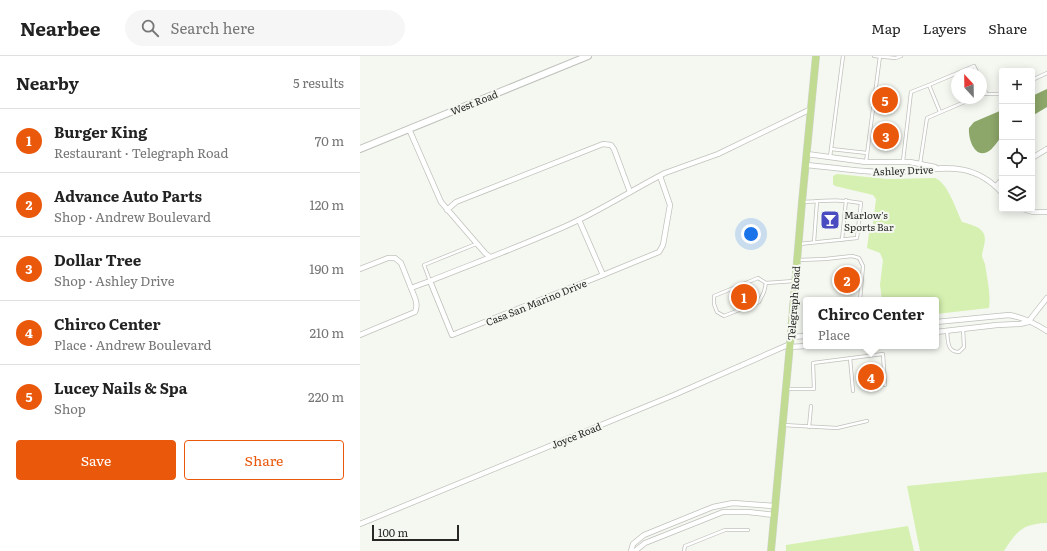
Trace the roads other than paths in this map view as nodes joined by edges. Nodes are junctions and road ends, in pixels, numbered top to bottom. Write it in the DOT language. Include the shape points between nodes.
graph roads {
  1 [pos="588,56"];
  2 [pos="816,56"];
  3 [pos="843,56"];
  4 [pos="874,56"];
  5 [pos="880,56"];
  6 [pos="901,56"];
  7 [pos="1047,73"];
  8 [pos="951,76"];
  9 [pos="1035,79"];
  10 [pos="929,85"];
  11 [pos="987,93"];
  12 [pos="999,94"];
  13 [pos="959,104"];
  14 [pos="811,109"];
  15 [pos="940,112"];
  16 [pos="409,129"];
  17 [pos="360,149"];
  18 [pos="831,149"];
  19 [pos="1047,149"];
  20 [pos="867,153"];
  21 [pos="807,154"];
  22 [pos="1035,156"];
  23 [pos="830,157"];
  24 [pos="866,162"];
  25 [pos="903,162"];
  26 [pos="920,164"];
  27 [pos="806,165"];
  28 [pos="941,168"];
  29 [pos="865,171"];
  30 [pos="660,176"];
  31 [pos="999,183"];
  32 [pos="996,186"];
  33 [pos="999,190"];
  34 [pos="630,192"];
  35 [pos="846,200"];
  36 [pos="817,201"];
  37 [pos="802,202"];
  38 [pos="447,210"];
  39 [pos="1035,212"];
  40 [pos="1047,212"];
  41 [pos="579,220"];
  42 [pos="842,240"];
  43 [pos="814,242"];
  44 [pos="476,244"];
  45 [pos="798,244"];
  46 [pos="490,257"];
  47 [pos="797,260"];
  48 [pos="360,269"];
  49 [pos="603,275"];
  50 [pos="430,281"];
  51 [pos="795,281"];
  52 [pos="766,283"];
  53 [pos="411,288"];
  54 [pos="860,297"];
  55 [pos="1047,298"];
  56 [pos="954,320"];
  57 [pos="939,322"];
  58 [pos="1028,322"];
  59 [pos="962,329"];
  60 [pos="954,330"];
  61 [pos="947,331"];
  62 [pos="1047,331"];
  63 [pos="939,332"];
  64 [pos="360,335"];
  65 [pos="803,337"];
  66 [pos="790,343"];
  67 [pos="803,345"];
  68 [pos="850,358"];
  69 [pos="885,385"];
  70 [pos="786,389"];
  71 [pos="853,391"];
  72 [pos="811,406"];
  73 [pos="867,421"];
  74 [pos="783,425"];
  75 [pos="809,427"];
  76 [pos="733,503"];
  77 [pos="774,506"];
  78 [pos="733,511"];
  79 [pos="774,515"];
  80 [pos="673,523"];
  81 [pos="360,524"];
  82 [pos="676,530"];
  83 [pos="748,530"];
  84 [pos="631,551"];
  85 [pos="635,551"];
  86 [pos="684,551"];
  87 [pos="771,551"];
  1 -- 16 [label="street, West Road"];
  2 -- 14 [label="main road, Telegraph Road"];
  3 -- 18 [label="lane"];
  4 -- 5 [label="lane"];
  5 -- 6 [label="lane"];
  5 -- 20 [label="lane"];
  7 -- 9 [label="lane"];
  8 -- 10 [label="lane"];
  10 -- 15 [label="lane"];
  10 -- 25 [label="lane" via="911,92"];
  11 -- 12 [label="lane"];
  13 -- 15 [label="lane"];
  14 -- 21 [label="main road, Telegraph Road"];
  14 -- 30 [label="street" via="718,154"];
  15 -- 26 [label="lane" via="927,118"];
  16 -- 17 [label="street, West Road"];
  16 -- 38 [label="street" via="437,195"];
  18 -- 20 [label="lane"];
  18 -- 23 [label="lane"];
  19 -- 22 [label="street"];
  20 -- 24 [label="lane"];
  21 -- 23 [label="street, Ashley Drive"];
  21 -- 27 [label="main road, Telegraph Road"];
  23 -- 24 [label="street, Ashley Drive"];
  24 -- 25 [label="street, Ashley Drive"];
  24 -- 29 [label="street, Ashley Drive"];
  25 -- 26 [label="street, Ashley Drive"];
  26 -- 28 [label="street, Ashley Drive"];
  27 -- 29 [label="street, Ashley Drive"];
  27 -- 37 [label="main road, Telegraph Road"];
  28 -- 29 [label="street, Ashley Drive" via="895,172"];
  28 -- 32 [label="street, Ashley Drive" via="961,168 975,172"];
  30 -- 34 [label="street"];
  30 -- 49 [label="street, Casa San Marino Drive" via="670,205 662,248 655,254"];
  31 -- 32 [label="street"];
  32 -- 33 [label="street, Ashley Drive"];
  34 -- 38 [label="street" via="614,149 611,145 603,144 456,202"];
  34 -- 41 [label="street"];
  35 -- 36 [label="lane"];
  35 -- 42 [label="lane"];
  35 -- 42 [label="lane" via="861,203 857,238"];
  36 -- 37 [label="lane"];
  36 -- 43 [label="lane"];
  37 -- 45 [label="main road, Telegraph Road"];
  38 -- 44 [label="street"];
  39 -- 40 [label="street"];
  41 -- 46 [label="street"];
  41 -- 49 [label="street"];
  42 -- 43 [label="lane"];
  43 -- 45 [label="lane"];
  44 -- 46 [label="street"];
  44 -- 50 [label="lane" via="424,265"];
  45 -- 47 [label="main road, Telegraph Road"];
  46 -- 50 [label="street"];
  47 -- 51 [label="main road, Telegraph Road"];
  47 -- 54 [label="lane" via="857,257 863,266"];
  48 -- 53 [label="street" via="388,258 395,258 401,263"];
  49 -- 50 [label="street, Casa San Marino Drive" via="452,335"];
  50 -- 53 [label="street"];
  51 -- 52 [label="lane"];
  51 -- 66 [label="main road, Telegraph Road"];
  52 -- 52 [label="lane" via="758,278 714,296 717,312 724,316 759,302"];
  53 -- 64 [label="street" via="417,302 415,312"];
  55 -- 58 [label="street"];
  56 -- 57 [label="street"];
  56 -- 58 [label="street" via="1009,315 1018,316"];
  56 -- 60 [label="street"];
  58 -- 59 [label="street"];
  58 -- 62 [label="street"];
  59 -- 60 [label="street"];
  59 -- 61 [label="lane" via="964,347 959,352 954,352 949,347"];
  60 -- 61 [label="street"];
  61 -- 63 [label="street"];
  65 -- 66 [label="street"];
  66 -- 67 [label="street"];
  66 -- 70 [label="main road, Telegraph Road"];
  66 -- 81 [label="street, Joyce Road" via="674,395"];
  68 -- 69 [label="lane" via="883,354"];
  68 -- 70 [label="lane" via="813,363 814,389"];
  68 -- 71 [label="lane"];
  70 -- 74 [label="main road, Telegraph Road"];
  72 -- 75 [label="lane"];
  73 -- 75 [label="lane" via="837,428"];
  74 -- 75 [label="lane"];
  74 -- 77 [label="main road, Telegraph Road"];
  76 -- 77 [label="street"];
  76 -- 78 [label="street"];
  76 -- 80 [label="street" via="713,507"];
  77 -- 79 [label="main road, Telegraph Road"];
  78 -- 79 [label="street"];
  78 -- 82 [label="street" via="716,514"];
  79 -- 87 [label="main road, Telegraph Road"];
  80 -- 82 [label="street"];
  80 -- 84 [label="street" via="639,538"];
  82 -- 85 [label="street" via="645,543"];
  83 -- 86 [label="lane" via="725,530 685,546"];
}
